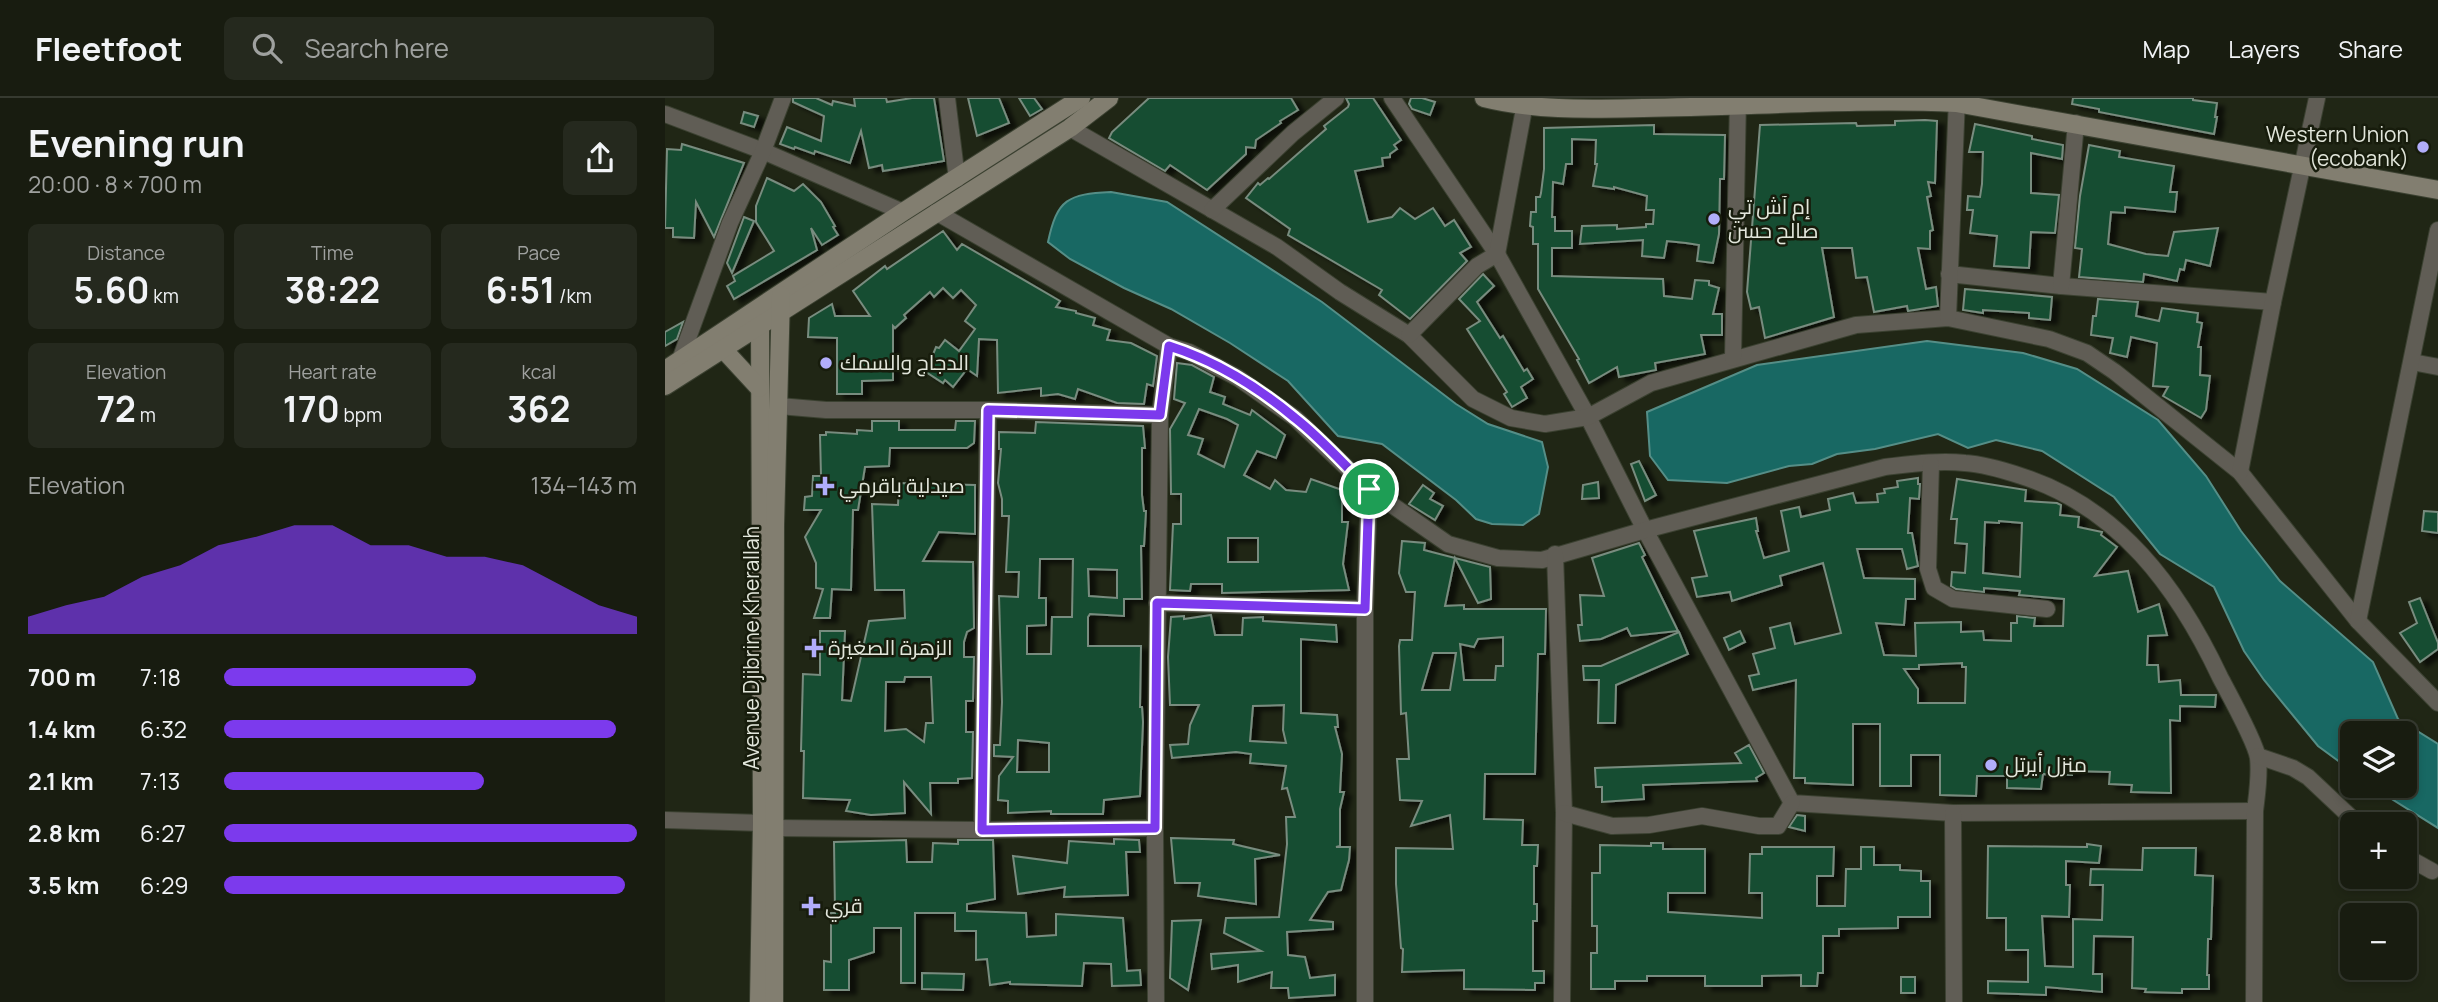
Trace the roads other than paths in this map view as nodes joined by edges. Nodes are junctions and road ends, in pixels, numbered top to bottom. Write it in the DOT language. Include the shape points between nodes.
graph roads {
  1 [pos="783,98"];
  2 [pos="947,98"];
  3 [pos="1081,98"];
  4 [pos="1109,98"];
  5 [pos="1336,98"];
  6 [pos="1392,98"];
  7 [pos="1485,98"];
  8 [pos="2317,98"];
  9 [pos="1957,100"];
  10 [pos="1526,102"];
  11 [pos="1737,103"];
  12 [pos="665,114"];
  13 [pos="2075,123"];
  14 [pos="1070,128"];
  15 [pos="763,151"];
  16 [pos="2302,164"];
  17 [pos="957,179"];
  18 [pos="2438,190"];
  19 [pos="1212,210"];
  20 [pos="903,212"];
  21 [pos="936,212"];
  22 [pos="2438,230"];
  23 [pos="1497,254"];
  24 [pos="1949,274"];
  25 [pos="2061,286"];
  26 [pos="2273,302"];
  27 [pos="782,303"];
  28 [pos="759,317"];
  29 [pos="1948,318"];
  30 [pos="1409,335"];
  31 [pos="1169,346"];
  32 [pos="723,349"];
  33 [pos="1733,358"];
  34 [pos="2413,362"];
  35 [pos="673,365"];
  36 [pos="2438,367"];
  37 [pos="665,386"];
  38 [pos="759,388"];
  39 [pos="779,406"];
  40 [pos="988,410"];
  41 [pos="1160,415"];
  42 [pos="1588,417"];
  43 [pos="1931,464"];
  44 [pos="2240,472"];
  45 [pos="1369,489"];
  46 [pos="1645,530"];
  47 [pos="1555,554"];
  48 [pos="1157,603"];
  49 [pos="1365,609"];
  50 [pos="2047,609"];
  51 [pos="2358,621"];
  52 [pos="2438,703"];
  53 [pos="2258,756"];
  54 [pos="1792,803"];
  55 [pos="2255,811"];
  56 [pos="2344,812"];
  57 [pos="1564,813"];
  58 [pos="1953,813"];
  59 [pos="665,820"];
  60 [pos="768,825"];
  61 [pos="1155,828"];
  62 [pos="982,830"];
  63 [pos="2417,863"];
  64 [pos="2432,871"];
  65 [pos="759,1002"];
  66 [pos="774,1002"];
  67 [pos="1157,1002"];
  68 [pos="1365,1002"];
  69 [pos="1562,1002"];
  70 [pos="1954,1002"];
  71 [pos="2254,1002"];
  1 -- 15 [label="street"];
  2 -- 17 [label="street"];
  3 -- 17 [label="street"];
  4 -- 14 [label="street"];
  5 -- 19 [label="street"];
  6 -- 23 [label="street"];
  7 -- 10 [label="street"];
  8 -- 16 [label="street"];
  9 -- 11 [label="street"];
  9 -- 13 [label="street"];
  9 -- 24 [label="street"];
  10 -- 11 [label="street" via="1587,108"];
  10 -- 23 [label="street"];
  11 -- 33 [label="street"];
  12 -- 15 [label="street"];
  13 -- 16 [label="street"];
  13 -- 25 [label="street"];
  14 -- 19 [label="street"];
  14 -- 21 [label="street"];
  15 -- 20 [label="street"];
  15 -- 35 [label="street"];
  16 -- 18 [label="street"];
  16 -- 26 [label="street"];
  17 -- 20 [label="street"];
  19 -- 30 [label="street" via="1277,247"];
  20 -- 27 [label="street"];
  21 -- 27 [label="street"];
  21 -- 31 [label="street"];
  22 -- 34 [label="street"];
  23 -- 30 [label="street" via="1477,266"];
  23 -- 42 [label="street"];
  24 -- 25 [label="street"];
  24 -- 29 [label="street"];
  25 -- 26 [label="street"];
  26 -- 44 [label="street"];
  27 -- 28 [label="street"];
  27 -- 39 [label="street, Avenue Djibrine Kherallah"];
  28 -- 32 [label="street"];
  28 -- 35 [label="street"];
  28 -- 38 [label="street, Avenue Djibrine Kherallah"];
  29 -- 33 [label="street" via="1856,325"];
  29 -- 44 [label="street" via="2049,339 2087,354"];
  30 -- 42 [label="street" via="1473,399 1511,418 1545,424"];
  31 -- 41 [label="street"];
  31 -- 45 [label="street" via="1238,378 1295,418"];
  32 -- 37 [label="street"];
  32 -- 38 [label="street"];
  33 -- 42 [label="street" via="1651,383"];
  34 -- 36 [label="street"];
  34 -- 51 [label="street"];
  38 -- 60 [label="street, Avenue Djibrine Kherallah"];
  39 -- 40 [label="street"];
  39 -- 60 [label="street, Avenue Djibrine Kherallah"];
  40 -- 41 [label="street"];
  40 -- 62 [label="street"];
  41 -- 48 [label="street"];
  42 -- 46 [label="street"];
  43 -- 46 [label="street" via="1885,467"];
  43 -- 50 [label="street" via="1928,569 1934,588 1953,599"];
  43 -- 53 [label="street" via="1963,462 2039,482 2083,502 2115,528 2151,564 2200,635"];
  44 -- 51 [label="street"];
  45 -- 47 [label="street" via="1448,544 1498,558 1542,559"];
  45 -- 49 [label="street"];
  46 -- 47 [label="street"];
  46 -- 54 [label="street"];
  47 -- 57 [label="street"];
  48 -- 49 [label="street"];
  48 -- 61 [label="street"];
  49 -- 68 [label="street"];
  51 -- 52 [label="street"];
  53 -- 55 [label="street"];
  53 -- 56 [label="street" via="2308,777"];
  54 -- 57 [label="street" via="1778,826 1702,816 1612,826"];
  54 -- 58 [label="street"];
  55 -- 58 [label="street"];
  55 -- 71 [label="street"];
  57 -- 69 [label="street"];
  58 -- 70 [label="street"];
  59 -- 60 [label="street"];
  60 -- 62 [label="street"];
  60 -- 65 [label="street, Avenue Djibrine Kherallah"];
  60 -- 66 [label="street, Avenue Djibrine Kherallah"];
  61 -- 62 [label="street"];
  61 -- 67 [label="street"];
  63 -- 64 [label="street"];
}
